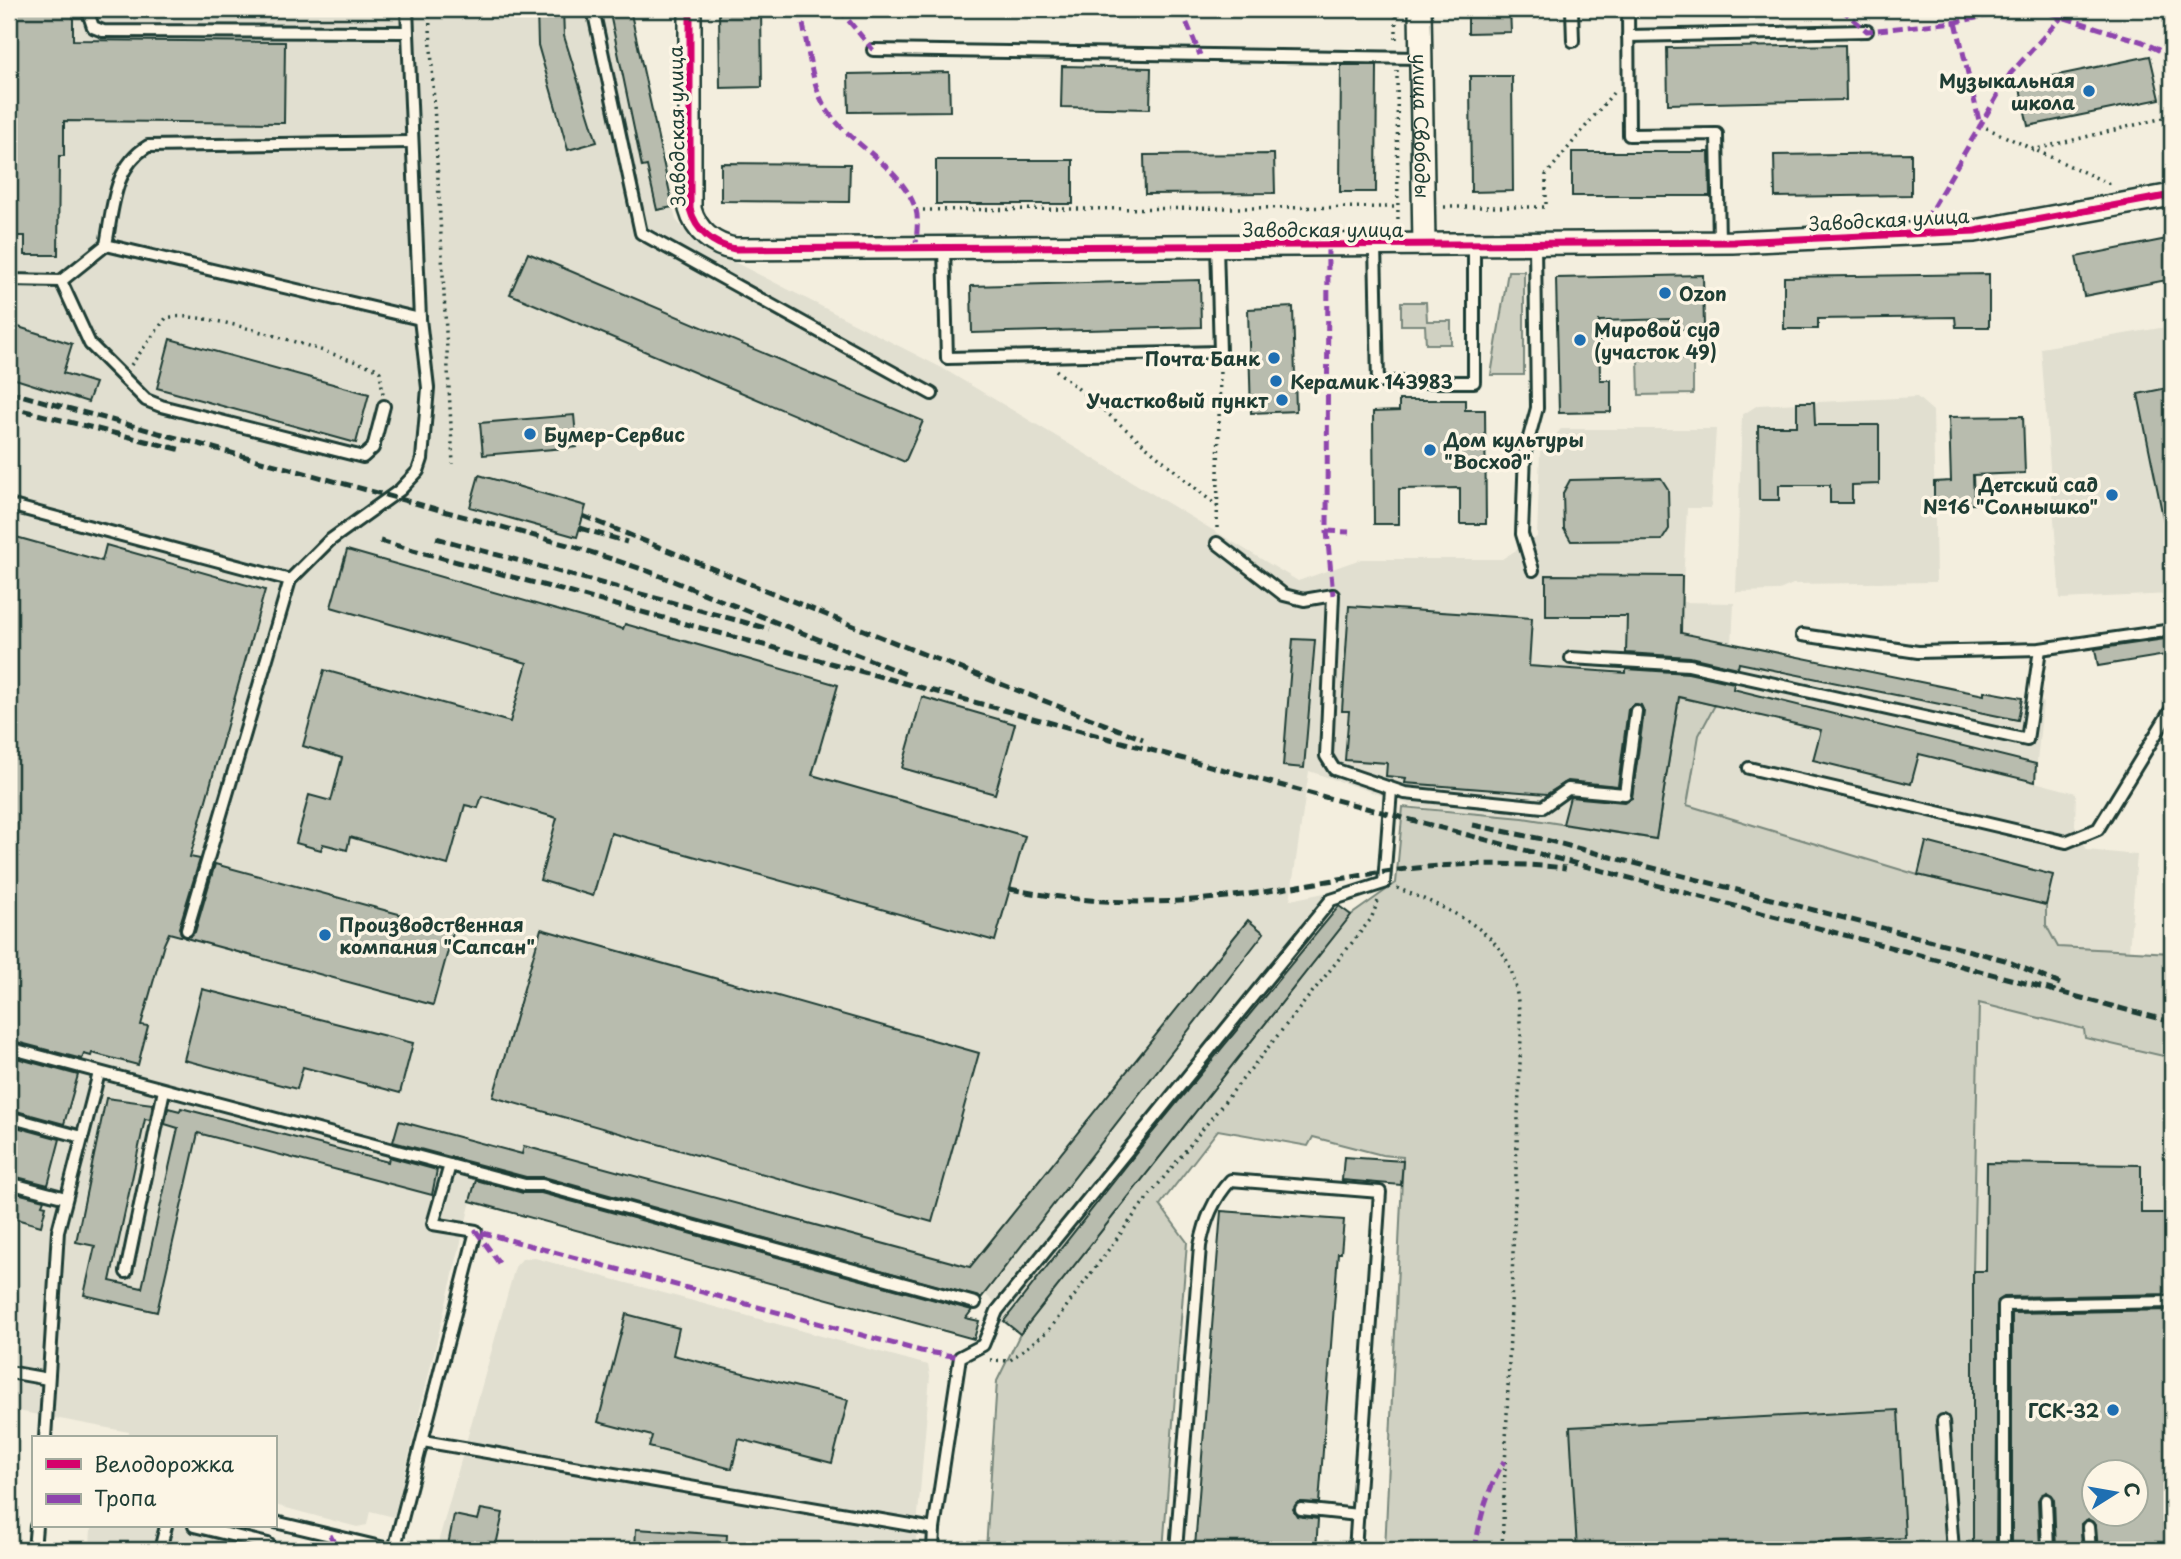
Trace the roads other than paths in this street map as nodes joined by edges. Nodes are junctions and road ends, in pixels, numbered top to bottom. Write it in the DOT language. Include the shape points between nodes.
graph roads {
  1 [pos="87,9"];
  2 [pos="407,9"];
  3 [pos="593,9"];
  4 [pos="690,9"];
  5 [pos="1420,9"];
  6 [pos="1572,9"];
  7 [pos="1628,9"];
  8 [pos="1867,31"];
  9 [pos="407,32"];
  10 [pos="1628,36"];
  11 [pos="1573,41"];
  12 [pos="873,50"];
  13 [pos="1421,58"];
  14 [pos="411,142"];
  15 [pos="2172,195"];
  16 [pos="1719,242"];
  17 [pos="1424,244"];
  18 [pos="1474,244"];
  19 [pos="1535,244"];
  20 [pos="106,245"];
  21 [pos="1375,245"];
  22 [pos="1217,246"];
  23 [pos="944,248"];
  24 [pos="9,280"];
  25 [pos="61,281"];
  26 [pos="421,319"];
  27 [pos="932,394"];
  28 [pos="384,406"];
  29 [pos="9,505"];
  30 [pos="1217,542"];
  31 [pos="1533,569"];
  32 [pos="289,580"];
  33 [pos="2172,630"];
  34 [pos="1802,635"];
  35 [pos="2040,649"];
  36 [pos="1571,658"];
  37 [pos="2172,708"];
  38 [pos="1636,711"];
  39 [pos="1749,768"];
  40 [pos="1391,790"];
  41 [pos="187,930"];
  42 [pos="9,1048"];
  43 [pos="99,1073"];
  44 [pos="164,1090"];
  45 [pos="9,1118"];
  46 [pos="82,1137"];
  47 [pos="450,1165"];
  48 [pos="9,1183"];
  49 [pos="66,1198"];
  50 [pos="126,1272"];
  51 [pos="2172,1302"];
  52 [pos="975,1303"];
  53 [pos="9,1372"];
  54 [pos="48,1379"];
  55 [pos="1942,1422"];
  56 [pos="45,1436"];
  57 [pos="423,1441"];
  58 [pos="2046,1500"];
  59 [pos="1301,1509"];
  60 [pos="1357,1515"];
  61 [pos="276,1522"];
  62 [pos="36,1528"];
  63 [pos="166,1528"];
  64 [pos="202,1528"];
  65 [pos="2088,1528"];
  66 [pos="934,1529"];
  67 [pos="34,1550"];
  68 [pos="160,1550"];
  69 [pos="267,1550"];
  70 [pos="394,1550"];
  71 [pos="933,1550"];
  72 [pos="1176,1550"];
  73 [pos="1355,1550"];
  74 [pos="1953,1550"];
  75 [pos="2004,1550"];
  76 [pos="2048,1550"];
  77 [pos="2090,1550"];
  1 -- 9 [label="lane" via="89,21 103,31"];
  2 -- 9 [label="lane"];
  3 -- 27 [label="lane" via="641,233"];
  4 -- 23 [label="street, Заводская улица" via="690,209 698,228 735,249"];
  5 -- 13 [label="street, улица Свободы"];
  6 -- 11 [label="lane"];
  7 -- 10 [label="lane"];
  8 -- 10 [label="lane"];
  9 -- 14 [label="lane"];
  10 -- 16 [label="lane" via="1629,135 1717,134"];
  12 -- 13 [label="lane"];
  13 -- 17 [label="street, улица Свободы"];
  14 -- 20 [label="lane" via="148,146 125,166"];
  14 -- 26 [label="lane"];
  15 -- 16 [label="street, Заводская улица" via="1975,231"];
  16 -- 19 [label="street, Заводская улица"];
  17 -- 18 [label="street, Заводская улица"];
  17 -- 21 [label="street, Заводская улица"];
  18 -- 19 [label="street, Заводская улица"];
  18 -- 21 [label="lane" via="1474,382 1378,382"];
  19 -- 31 [label="lane" via="1536,408 1525,452 1522,534"];
  20 -- 25 [label="lane"];
  20 -- 26 [label="lane"];
  21 -- 22 [label="street, Заводская улица"];
  22 -- 23 [label="street, Заводская улица"];
  22 -- 23 [label="lane" via="1220,352 947,358"];
  24 -- 25 [label="lane"];
  25 -- 28 [label="lane" via="90,344 146,400 161,406 356,457 370,454"];
  26 -- 32 [label="lane" via="428,413 418,471 400,490 329,541"];
  29 -- 32 [label="lane"];
  30 -- 40 [label="lane" via="1284,595 1304,600 1334,594 1326,756 1334,769"];
  32 -- 41 [label="lane"];
  33 -- 35 [label="lane"];
  34 -- 35 [label="lane" via="1918,652"];
  35 -- 36 [label="lane" via="2027,740 1689,665"];
  37 -- 39 [label="lane" via="2098,829 2066,842"];
  38 -- 40 [label="lane" via="1625,794 1568,789 1543,807"];
  40 -- 66 [label="lane" via="1384,883 1331,900 1004,1302 983,1345 960,1357"];
  42 -- 43 [label="lane"];
  43 -- 44 [label="lane"];
  43 -- 46 [label="lane"];
  44 -- 47 [label="lane"];
  44 -- 50 [label="lane"];
  45 -- 46 [label="lane"];
  46 -- 49 [label="lane"];
  47 -- 52 [label="lane" via="525,1185 542,1185"];
  47 -- 57 [label="lane" via="433,1224 476,1231"];
  48 -- 49 [label="lane"];
  49 -- 54 [label="lane" via="58,1231"];
  51 -- 75 [label="lane" via="2004,1305"];
  53 -- 54 [label="lane"];
  54 -- 56 [label="lane"];
  55 -- 74 [label="lane"];
  57 -- 66 [label="lane"];
  57 -- 70 [label="lane"];
  58 -- 76 [label="lane"];
  59 -- 60 [label="lane"];
  60 -- 72 [label="lane" via="1380,1192 1231,1180 1205,1222 1200,1246"];
  60 -- 73 [label="lane"];
  61 -- 70 [label="lane"];
  62 -- 67 [label="lane"];
  63 -- 68 [label="lane"];
  64 -- 69 [label="lane" via="268,1544"];
  65 -- 77 [label="lane"];
  66 -- 71 [label="lane"];
}
